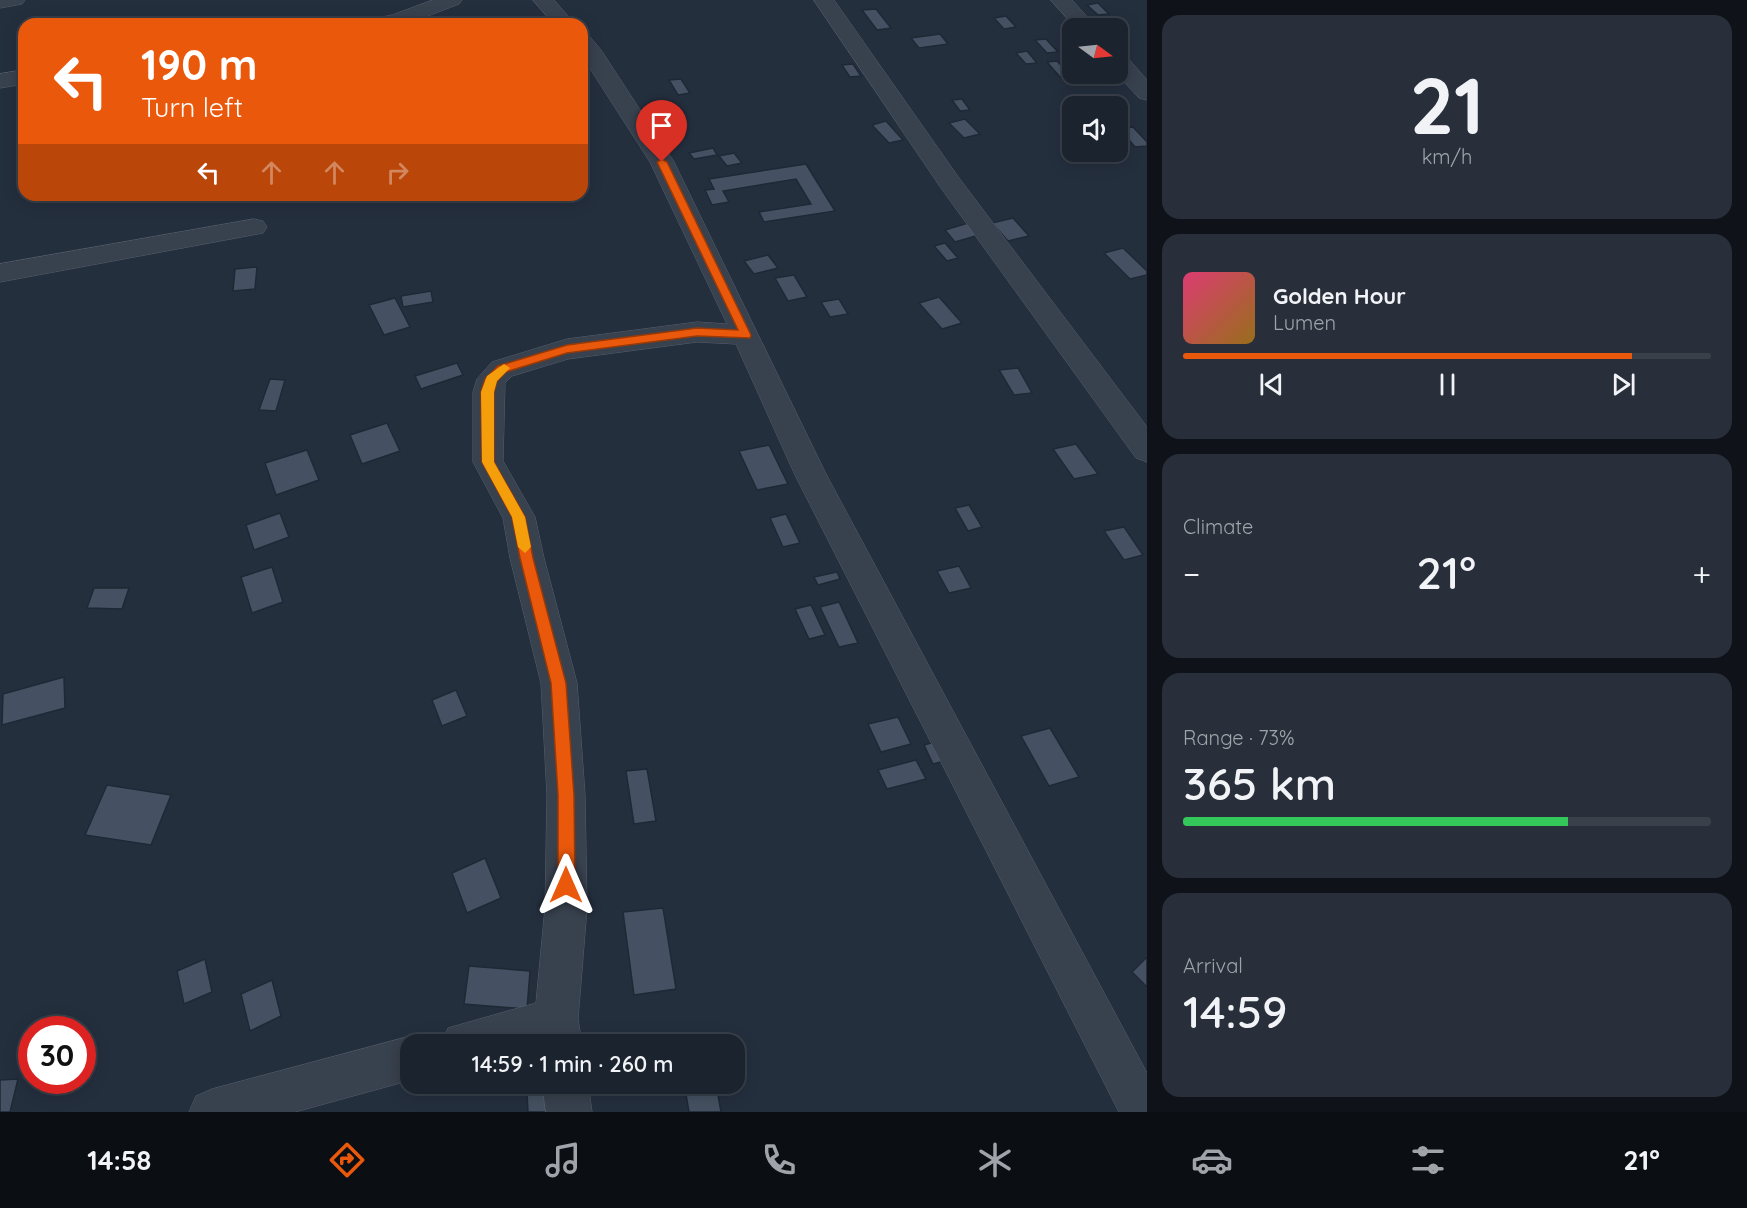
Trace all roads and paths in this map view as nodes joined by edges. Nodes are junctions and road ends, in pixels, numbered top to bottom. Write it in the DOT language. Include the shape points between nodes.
graph roads {
  1 [pos="15,0"];
  2 [pos="543,0"];
  3 [pos="824,0"];
  4 [pos="1061,0"];
  5 [pos="0,2"];
  6 [pos="440,3"];
  7 [pos="403,18"];
  8 [pos="560,18"];
  9 [pos="1078,18"];
  10 [pos="588,49"];
  11 [pos="1128,72"];
  12 [pos="18,78"];
  13 [pos="0,81"];
  14 [pos="1147,93"];
  15 [pos="254,227"];
  16 [pos="0,273"];
  17 [pos="746,335"];
  18 [pos="1147,450"];
  19 [pos="558,1032"];
  20 [pos="542,1034"];
  21 [pos="400,1061"];
  22 [pos="567,1094"];
  23 [pos="212,1112"];
  24 [pos="569,1112"];
  25 [pos="1143,1112"];
  1 -- 5 [label="street"];
  2 -- 8 [label="street"];
  3 -- 18 [label="street" via="875,79"];
  4 -- 9 [label="street"];
  6 -- 7 [label="street"];
  10 -- 17 [label="street" via="662,162"];
  11 -- 14 [label="street"];
  12 -- 13 [label="street"];
  15 -- 16 [label="street"];
  17 -- 19 [label="street" via="697,332 567,349 502,369 491,379 488,462 519,517 559,683 566,795 566,897"];
  17 -- 25 [label="street" via="811,475"];
  19 -- 20 [label="street"];
  21 -- 23 [label="street"];
  22 -- 24 [label="street"];
}
